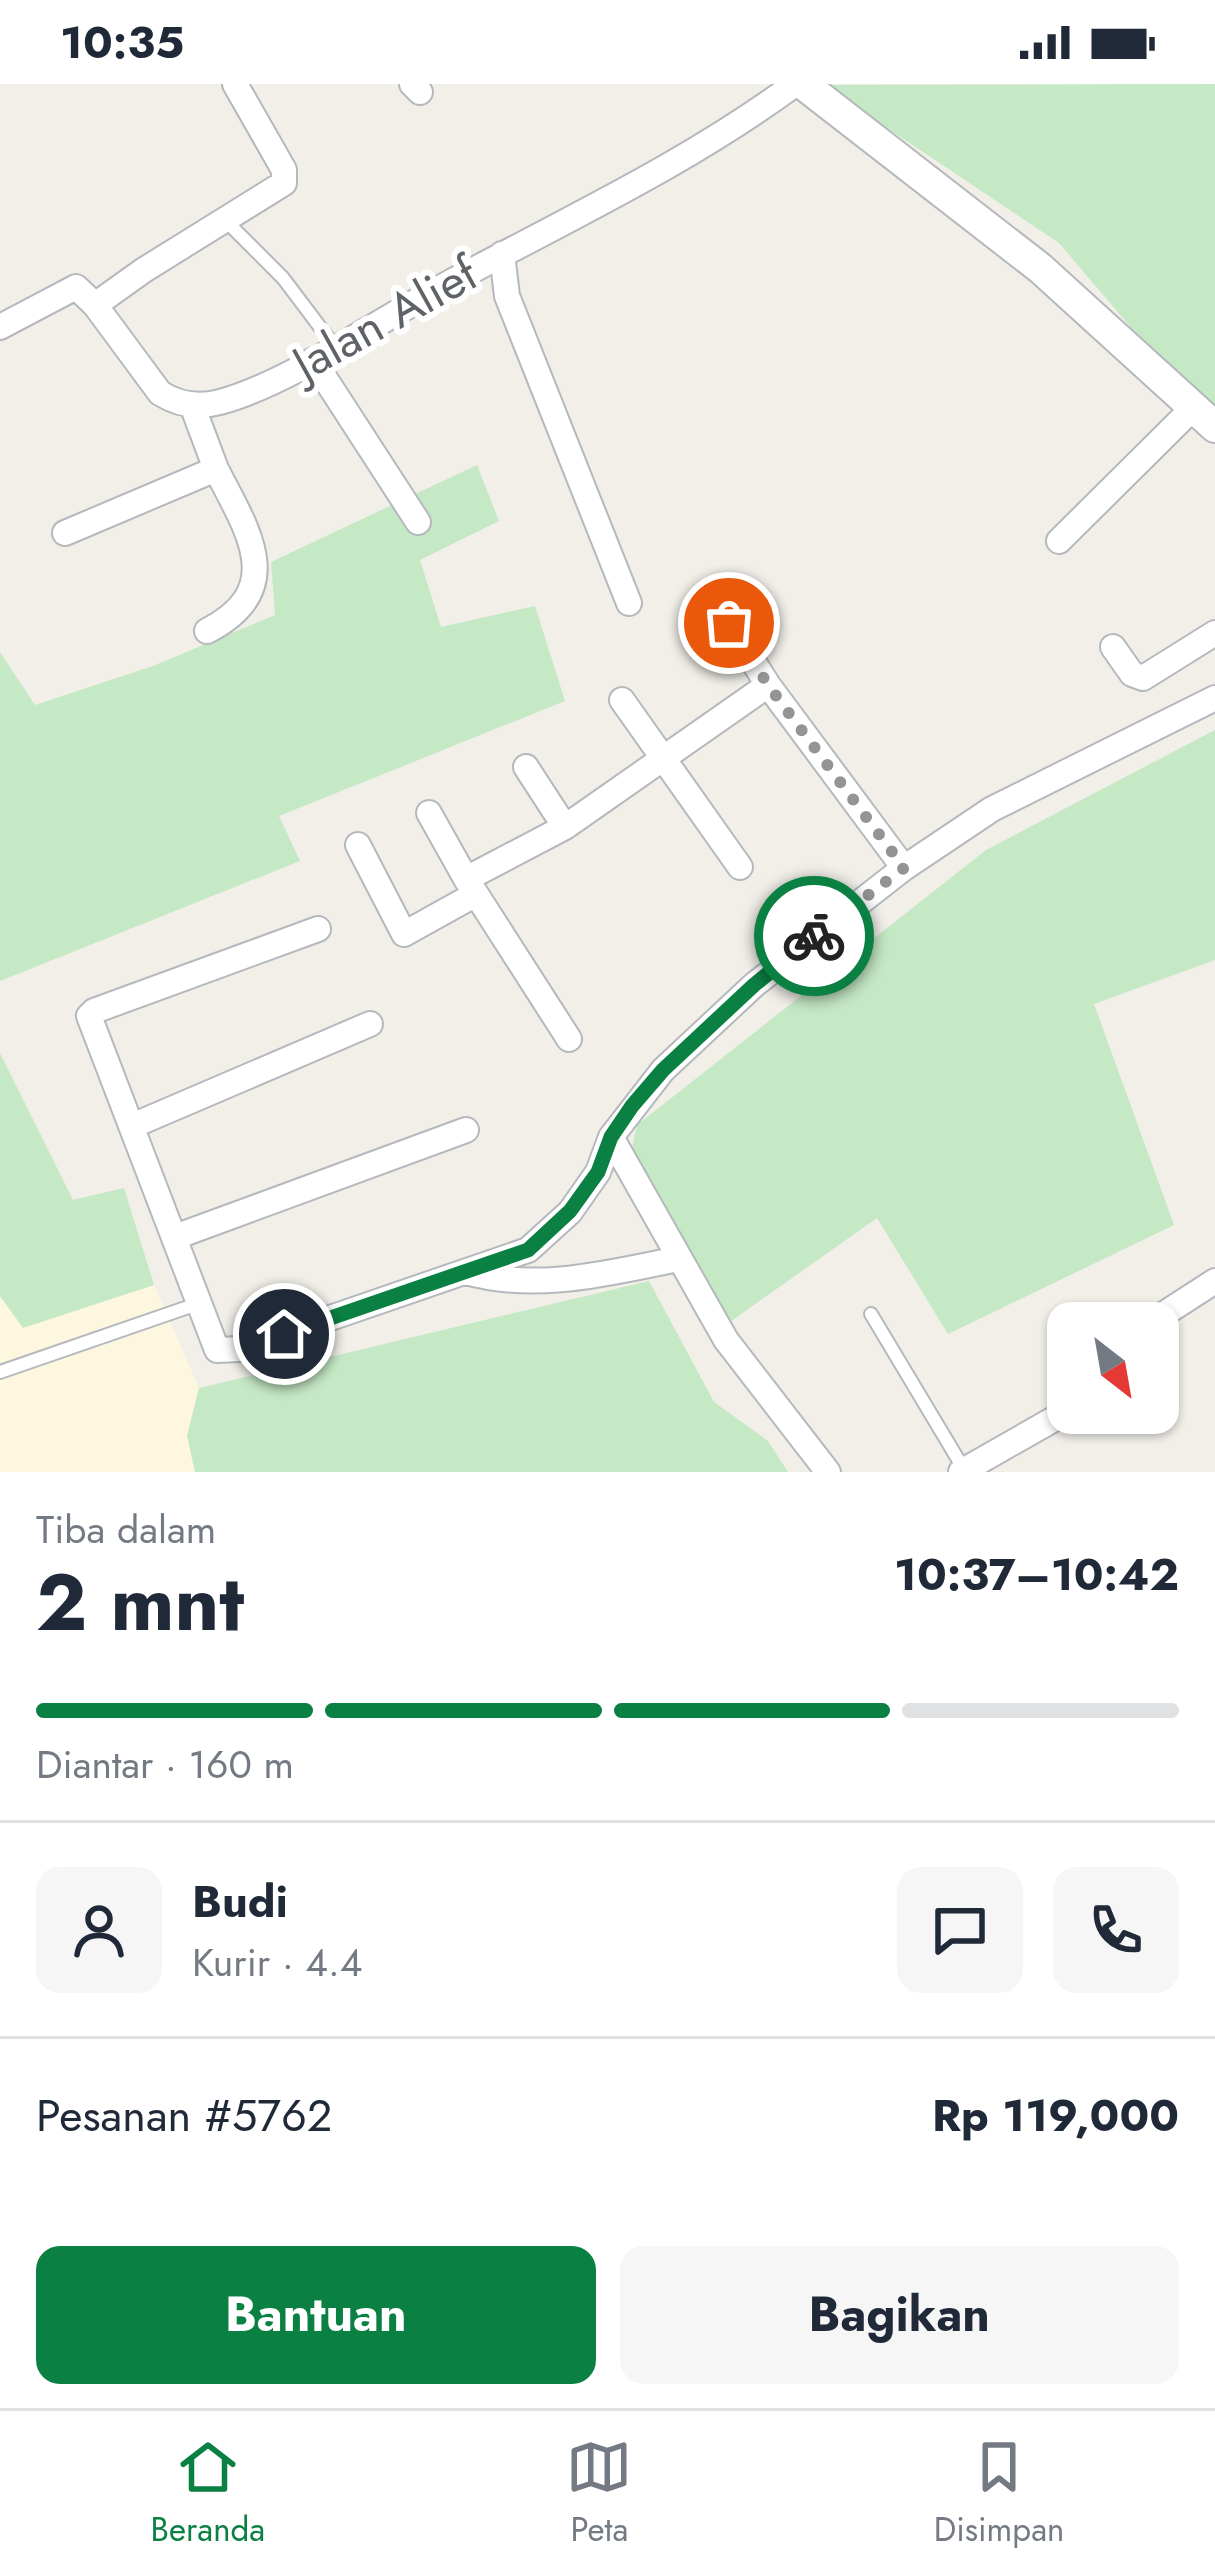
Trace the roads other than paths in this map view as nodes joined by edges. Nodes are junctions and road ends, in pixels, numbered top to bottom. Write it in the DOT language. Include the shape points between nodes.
graph roads {
  1 [pos="235,84"];
  2 [pos="799,84"];
  3 [pos="225,220"];
  4 [pos="502,254"];
  5 [pos="95,305"];
  6 [pos="0,327"];
  7 [pos="324,353"];
  8 [pos="192,405"];
  9 [pos="1204,417"];
  10 [pos="216,470"];
  11 [pos="418,522"];
  12 [pos="65,533"];
  13 [pos="1059,541"];
  14 [pos="629,603"];
  15 [pos="729,623"];
  16 [pos="207,631"];
  17 [pos="1214,635"];
  18 [pos="1113,647"];
  19 [pos="768,685"];
  20 [pos="1215,698"];
  21 [pos="622,700"];
  22 [pos="664,758"];
  23 [pos="526,767"];
  24 [pos="428,812"];
  25 [pos="565,827"];
  26 [pos="358,845"];
  27 [pos="740,867"];
  28 [pos="904,868"];
  29 [pos="471,886"];
  30 [pos="319,929"];
  31 [pos="370,1024"];
  32 [pos="569,1040"];
  33 [pos="132,1126"];
  34 [pos="466,1130"];
  35 [pos="611,1137"];
  36 [pos="175,1238"];
  37 [pos="679,1259"];
  38 [pos="464,1271"];
  39 [pos="1215,1281"];
  40 [pos="197,1304"];
  41 [pos="1179,1304"];
  42 [pos="871,1314"];
  43 [pos="0,1372"];
  44 [pos="1047,1423"];
  45 [pos="828,1472"];
  46 [pos="963,1472"];
  1 -- 3 [label="street" via="286,177"];
  2 -- 4 [label="street, Jalan Alief" via="707,145"];
  2 -- 9 [label="street" via="1040,268"];
  3 -- 5 [label="street"];
  3 -- 7 [label="lane" via="283,278"];
  4 -- 7 [label="street, Jalan Alief"];
  4 -- 14 [label="street" via="507,296"];
  5 -- 6 [label="street" via="76,287"];
  5 -- 8 [label="street" via="160,393"];
  7 -- 8 [label="street, Jalan Alief" via="227,400"];
  7 -- 11 [label="street"];
  8 -- 10 [label="street"];
  9 -- 13 [label="street"];
  10 -- 12 [label="street"];
  10 -- 16 [label="street" via="254,546 256,568 235,616"];
  15 -- 19 [label="street"];
  17 -- 18 [label="street" via="1137,679"];
  19 -- 22 [label="street"];
  19 -- 28 [label="street"];
  20 -- 28 [label="street" via="992,809"];
  21 -- 22 [label="street"];
  22 -- 25 [label="street"];
  22 -- 27 [label="street"];
  23 -- 25 [label="street"];
  24 -- 29 [label="street"];
  25 -- 29 [label="street"];
  26 -- 29 [label="street" via="404,934"];
  28 -- 35 [label="street" via="754,985 663,1070"];
  29 -- 32 [label="street"];
  30 -- 33 [label="street" via="94,1010 89,1023"];
  31 -- 33 [label="street"];
  33 -- 36 [label="street"];
  34 -- 36 [label="street"];
  35 -- 37 [label="street"];
  35 -- 38 [label="street" via="570,1211 528,1250"];
  36 -- 40 [label="street"];
  37 -- 38 [label="street" via="568,1281 493,1280"];
  37 -- 45 [label="street" via="726,1340"];
  38 -- 40 [label="street" via="224,1352"];
  39 -- 41 [label="street"];
  40 -- 43 [label="lane"];
  42 -- 46 [label="lane"];
  44 -- 46 [label="street"];
}
